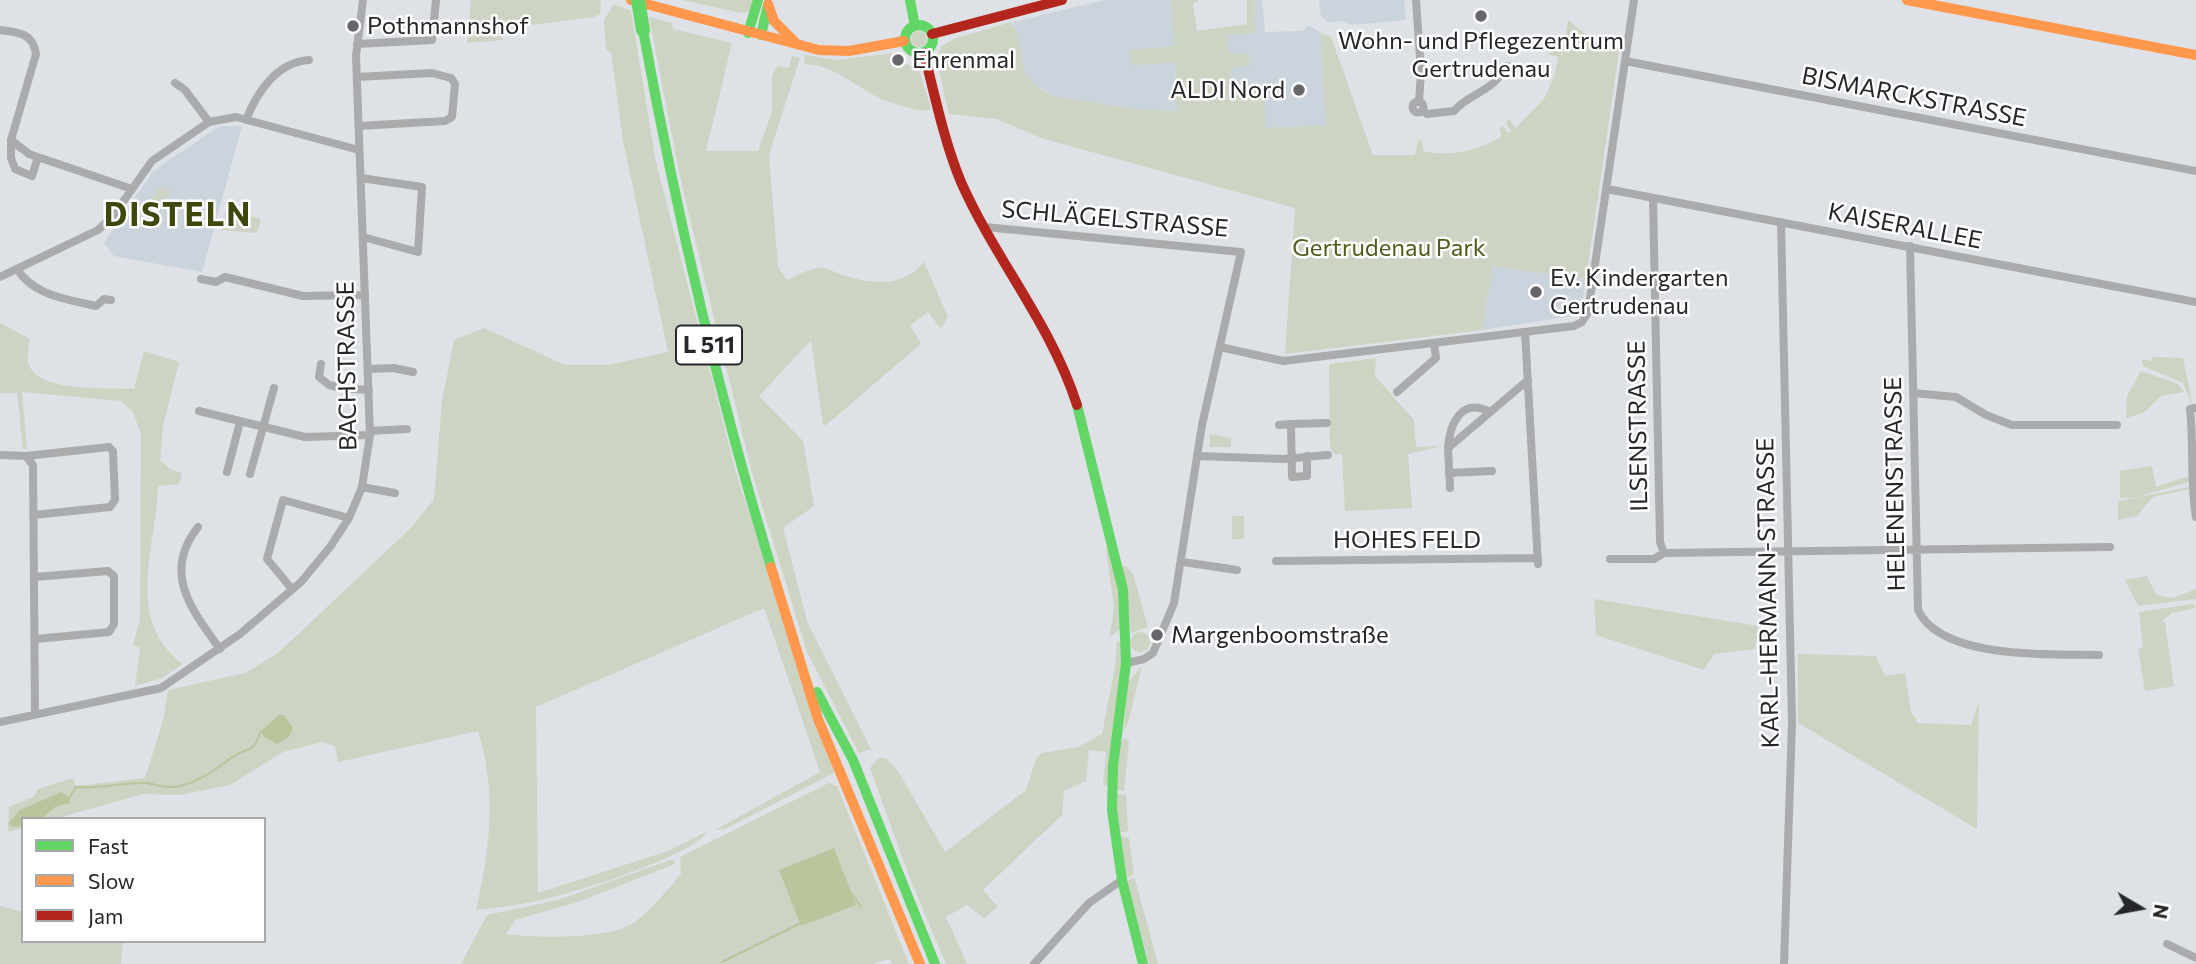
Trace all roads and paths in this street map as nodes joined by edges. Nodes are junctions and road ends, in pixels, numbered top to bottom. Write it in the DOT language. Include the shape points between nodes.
graph roads {
  1 [pos="363,0"];
  2 [pos="436,0"];
  3 [pos="631,0"];
  4 [pos="638,0"];
  5 [pos="910,0"];
  6 [pos="1062,0"];
  7 [pos="1416,0"];
  8 [pos="1634,0"];
  9 [pos="1907,0"];
  10 [pos="765,1"];
  11 [pos="1938,3"];
  12 [pos="915,26"];
  13 [pos="0,30"];
  14 [pos="754,34"];
  15 [pos="932,34"];
  16 [pos="904,41"];
  17 [pos="357,44"];
  18 [pos="797,44"];
  19 [pos="924,53"];
  20 [pos="2196,55"];
  21 [pos="309,60"];
  22 [pos="1625,61"];
  23 [pos="1503,72"];
  24 [pos="357,77"];
  25 [pos="175,83"];
  26 [pos="246,120"];
  27 [pos="209,122"];
  28 [pos="359,126"];
  29 [pos="11,140"];
  30 [pos="359,150"];
  31 [pos="38,157"];
  32 [pos="2196,171"];
  33 [pos="361,178"];
  34 [pos="132,189"];
  35 [pos="1607,189"];
  36 [pos="1653,198"];
  37 [pos="1781,222"];
  38 [pos="985,227"];
  39 [pos="363,237"];
  40 [pos="1910,246"];
  41 [pos="17,269"];
  42 [pos="0,277"];
  43 [pos="201,279"];
  44 [pos="365,295"];
  45 [pos="111,300"];
  46 [pos="2196,302"];
  47 [pos="1525,332"];
  48 [pos="1434,343"];
  49 [pos="1220,347"];
  50 [pos="321,364"];
  51 [pos="368,369"];
  52 [pos="413,372"];
  53 [pos="1528,380"];
  54 [pos="274,388"];
  55 [pos="369,390"];
  56 [pos="1396,392"];
  57 [pos="1913,393"];
  58 [pos="2196,408"];
  59 [pos="199,411"];
  60 [pos="1490,412"];
  61 [pos="240,422"];
  62 [pos="1327,423"];
  63 [pos="1291,424"];
  64 [pos="1279,425"];
  65 [pos="2118,425"];
  66 [pos="263,428"];
  67 [pos="407,429"];
  68 [pos="370,433"];
  69 [pos="1448,448"];
  70 [pos="0,455"];
  71 [pos="1328,455"];
  72 [pos="26,456"];
  73 [pos="1197,456"];
  74 [pos="1292,456"];
  75 [pos="1307,456"];
  76 [pos="1492,471"];
  77 [pos="227,472"];
  78 [pos="1449,473"];
  79 [pos="250,474"];
  80 [pos="362,487"];
  81 [pos="1450,488"];
  82 [pos="395,493"];
  83 [pos="34,515"];
  84 [pos="349,517"];
  85 [pos="2196,517"];
  86 [pos="198,527"];
  87 [pos="2110,547"];
  88 [pos="1916,550"];
  89 [pos="1664,553"];
  90 [pos="1788,553"];
  91 [pos="1610,559"];
  92 [pos="1276,561"];
  93 [pos="1183,562"];
  94 [pos="1237,570"];
  95 [pos="34,577"];
  96 [pos="292,589"];
  97 [pos="36,639"];
  98 [pos="220,649"];
  99 [pos="799,653"];
  100 [pos="2099,655"];
  101 [pos="1126,663"];
  102 [pos="35,713"];
  103 [pos="0,722"];
  104 [pos="1122,880"];
  105 [pos="2166,944"];
  106 [pos="2196,958"];
  107 [pos="920,964"];
  108 [pos="934,964"];
  109 [pos="1034,964"];
  110 [pos="1143,964"];
  111 [pos="1784,964"];
  1 -- 17 [label="street, BACHSTRASSE"];
  2 -- 17 [label="street" via="432,40"];
  3 -- 14 [label="main road"];
  4 -- 99 [label="main road, L 511, bridge" via="669,171 710,349"];
  5 -- 12 [label="main road"];
  6 -- 15 [label="main road"];
  7 -- 23 [label="street" via="1421,106 1427,114 1454,111"];
  8 -- 22 [label="street"];
  9 -- 11 [label="main road"];
  10 -- 14 [label="main road"];
  10 -- 18 [label="main road" via="775,21"];
  11 -- 20 [label="main road"];
  12 -- 15 [label="main road"];
  12 -- 16 [label="main road"];
  13 -- 29 [label="street" via="25,35 36,54"];
  14 -- 18 [label="main road"];
  15 -- 19 [label="main road" via="933,43"];
  16 -- 18 [label="main road" via="835,52"];
  16 -- 19 [label="main road" via="909,50"];
  17 -- 24 [label="street, BACHSTRASSE"];
  19 -- 38 [label="main road" via="952,159"];
  21 -- 26 [label="street" via="298,61 265,84"];
  22 -- 32 [label="street, BISMARCKSTRASSE"];
  22 -- 35 [label="street"];
  24 -- 28 [label="street, BACHSTRASSE"];
  24 -- 28 [label="street" via="432,73 451,78 455,84 452,117 445,121"];
  25 -- 27 [label="street"];
  26 -- 27 [label="street" via="236,117"];
  26 -- 30 [label="street"];
  27 -- 34 [label="street" via="152,161"];
  28 -- 30 [label="street, BACHSTRASSE"];
  29 -- 31 [label="street"];
  29 -- 31 [label="street" via="15,169 32,176"];
  30 -- 33 [label="street, BACHSTRASSE"];
  31 -- 34 [label="street"];
  33 -- 39 [label="street, BACHSTRASSE"];
  33 -- 39 [label="street" via="422,187 418,252"];
  34 -- 41 [label="street" via="98,230"];
  35 -- 36 [label="street, KAISERALLEE"];
  35 -- 47 [label="street" via="1586,318 1574,326"];
  36 -- 37 [label="street, KAISERALLEE"];
  36 -- 89 [label="street, ILSENSTRASSE" via="1660,542"];
  37 -- 40 [label="street, KAISERALLEE"];
  37 -- 90 [label="street, KARL-HERMANN-STRASSE"];
  38 -- 49 [label="street, SCHLÄGELSTRASSE" via="1241,252"];
  38 -- 101 [label="main road" via="1057,351 1076,397 1123,590"];
  39 -- 44 [label="street, BACHSTRASSE"];
  40 -- 46 [label="street, KAISERALLEE"];
  40 -- 57 [label="street, HELENENSTRASSE"];
  41 -- 42 [label="street"];
  41 -- 45 [label="street" via="25,282 58,297 96,306 104,299"];
  43 -- 44 [label="street" via="216,282 225,277 303,296"];
  44 -- 51 [label="street, BACHSTRASSE"];
  47 -- 48 [label="street"];
  47 -- 53 [label="street, HOHES FELD"];
  48 -- 49 [label="street" via="1283,361"];
  48 -- 56 [label="street" via="1436,358"];
  49 -- 73 [label="street"];
  50 -- 55 [label="street" via="319,377 329,384"];
  51 -- 52 [label="street"];
  51 -- 55 [label="street, BACHSTRASSE"];
  53 -- 60 [label="street"];
  53 -- 92 [label="street, HOHES FELD" via="1538,561"];
  54 -- 66 [label="street"];
  55 -- 68 [label="street, BACHSTRASSE"];
  57 -- 65 [label="street" via="1956,397 2012,425"];
  57 -- 88 [label="street, HELENENSTRASSE"];
  58 -- 85 [label="street" via="2190,409 2190,485"];
  59 -- 61 [label="street"];
  60 -- 69 [label="street"];
  60 -- 69 [label="street" via="1479,407 1462,411 1451,423"];
  61 -- 66 [label="street"];
  61 -- 77 [label="street"];
  62 -- 63 [label="street"];
  63 -- 64 [label="street"];
  63 -- 74 [label="street"];
  66 -- 68 [label="street" via="305,437"];
  66 -- 79 [label="street"];
  67 -- 68 [label="street"];
  68 -- 80 [label="street, BACHSTRASSE"];
  69 -- 78 [label="street"];
  70 -- 72 [label="street"];
  71 -- 75 [label="street"];
  72 -- 83 [label="street" via="33,465"];
  72 -- 83 [label="street" via="108,447 113,451 115,500 110,508"];
  73 -- 74 [label="street"];
  73 -- 93 [label="street"];
  74 -- 75 [label="street"];
  74 -- 75 [label="street" via="1292,477 1307,477"];
  76 -- 78 [label="street"];
  78 -- 81 [label="street"];
  80 -- 82 [label="street"];
  80 -- 84 [label="street, BACHSTRASSE"];
  83 -- 95 [label="street"];
  84 -- 96 [label="street, BACHSTRASSE" via="330,547"];
  84 -- 96 [label="street" via="284,500 267,559"];
  86 -- 98 [label="street" via="184,545 184,592"];
  87 -- 88 [label="street"];
  88 -- 90 [label="street"];
  88 -- 100 [label="street, HELENENSTRASSE" via="1918,610 1945,636 1989,648"];
  89 -- 90 [label="street"];
  89 -- 91 [label="street" via="1654,559"];
  90 -- 111 [label="street, KARL-HERMANN-STRASSE" via="1792,723"];
  93 -- 94 [label="street"];
  93 -- 101 [label="street" via="1174,603 1153,653"];
  95 -- 97 [label="street"];
  95 -- 97 [label="street" via="108,571 114,576 114,624 109,632"];
  96 -- 98 [label="street, BACHSTRASSE"];
  97 -- 102 [label="street"];
  98 -- 102 [label="street, BACHSTRASSE" via="161,688"];
  99 -- 107 [label="main road, L 511" via="818,719"];
  99 -- 108 [label="main road, L 511" via="853,760"];
  101 -- 104 [label="main road" via="1112,789"];
  102 -- 103 [label="street, BACHSTRASSE"];
  104 -- 109 [label="street" via="1088,903"];
  104 -- 110 [label="main road"];
  105 -- 106 [label="street"];
}
